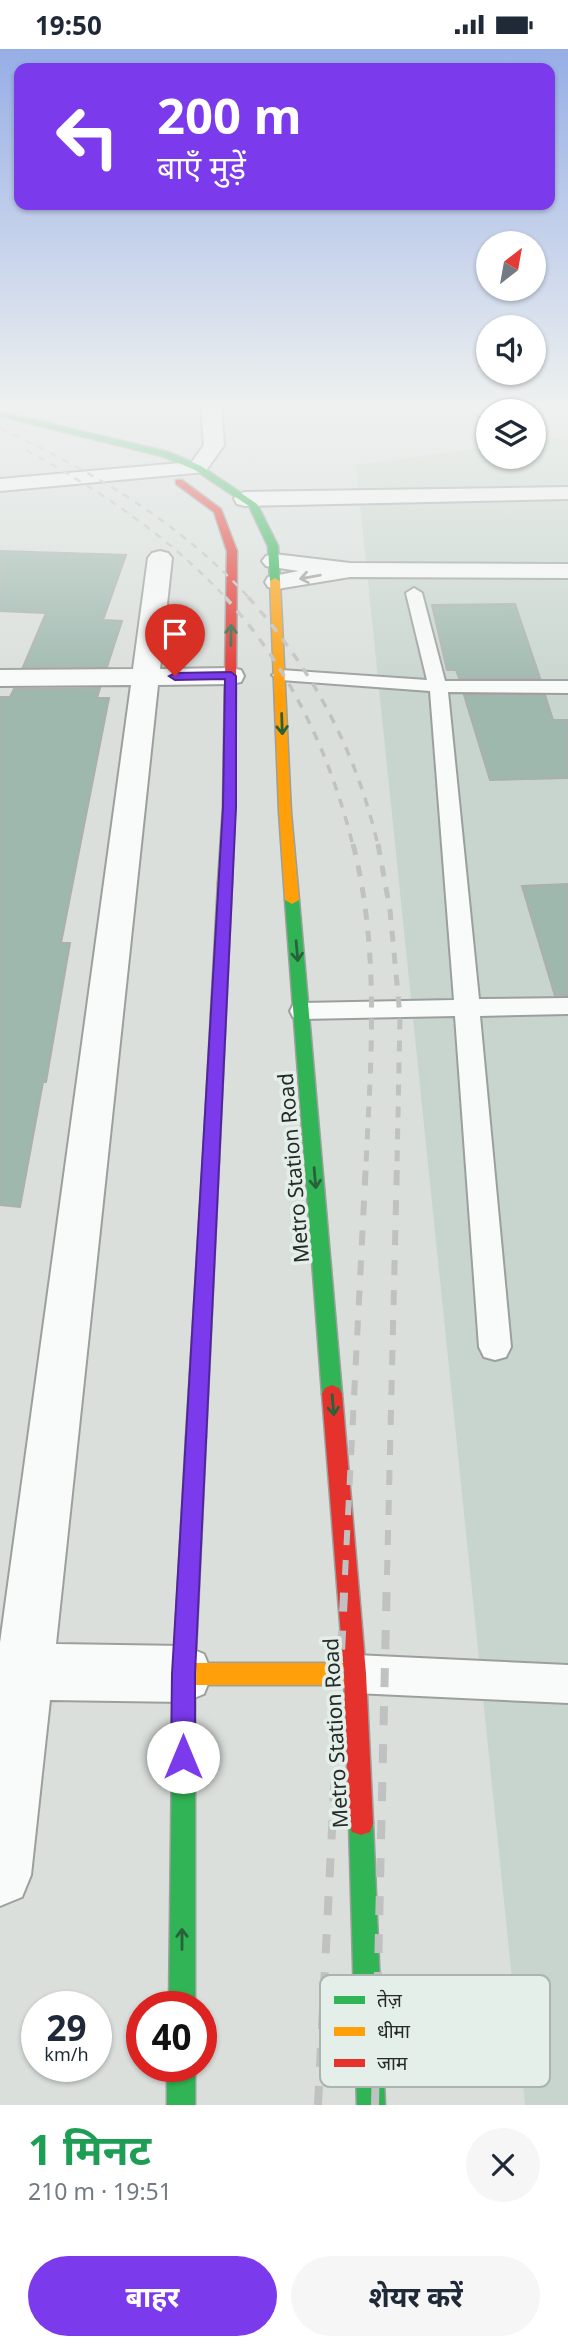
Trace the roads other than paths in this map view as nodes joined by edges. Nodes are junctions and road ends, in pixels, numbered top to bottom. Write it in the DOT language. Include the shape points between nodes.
graph roads {
  1 [pos="208,503"];
  2 [pos="251,503"];
  3 [pos="160,558"];
  4 [pos="568,571"];
  5 [pos="276,572"];
  6 [pos="414,593"];
  7 [pos="281,675"];
  8 [pos="231,676"];
  9 [pos="145,677"];
  10 [pos="0,678"];
  11 [pos="438,685"];
  12 [pos="568,687"];
  13 [pos="568,1006"];
  14 [pos="467,1009"];
  15 [pos="302,1011"];
  16 [pos="495,1347"];
  17 [pos="12,1671"];
  18 [pos="184,1674"];
  19 [pos="355,1674"];
  20 [pos="568,1684"];
  21 [pos="0,1875"];
  22 [pos="366,1975"];
  23 [pos="182,1991"];
  24 [pos="181,2082"];
  25 [pos="370,2087"];
  26 [pos="181,2105"];
  27 [pos="371,2105"];
  8 -- 1 [label="street, one-way" via="232,551 218,511"];
  2 -- 5 [label="street, Metro Station Road" via="273,546"];
  3 -- 9 [label="street"];
  4 -- 5 [label="street"];
  5 -- 7 [label="street, Metro Station Road"];
  6 -- 11 [label="lane"];
  7 -- 11 [label="lane"];
  7 -- 15 [label="street, Metro Station Road, one-way" via="285,812"];
  8 -- 9 [label="street"];
  8 -- 18 [label="street" via="229,807"];
  9 -- 10 [label="street"];
  9 -- 17 [label="street"];
  11 -- 12 [label="lane"];
  11 -- 14 [label="lane"];
  13 -- 14 [label="lane"];
  14 -- 15 [label="lane"];
  14 -- 16 [label="lane"];
  15 -- 19 [label="street, Metro Station Road, one-way"];
  17 -- 18 [label="street"];
  17 -- 21 [label="street"];
  18 -- 19 [label="street"];
  23 -- 18 [label="street, one-way"];
  19 -- 20 [label="lane"];
  19 -- 22 [label="street, Metro Station Road"];
  24 -- 26 [label="street"];
  25 -- 27 [label="street, Metro Station Road"];
}
